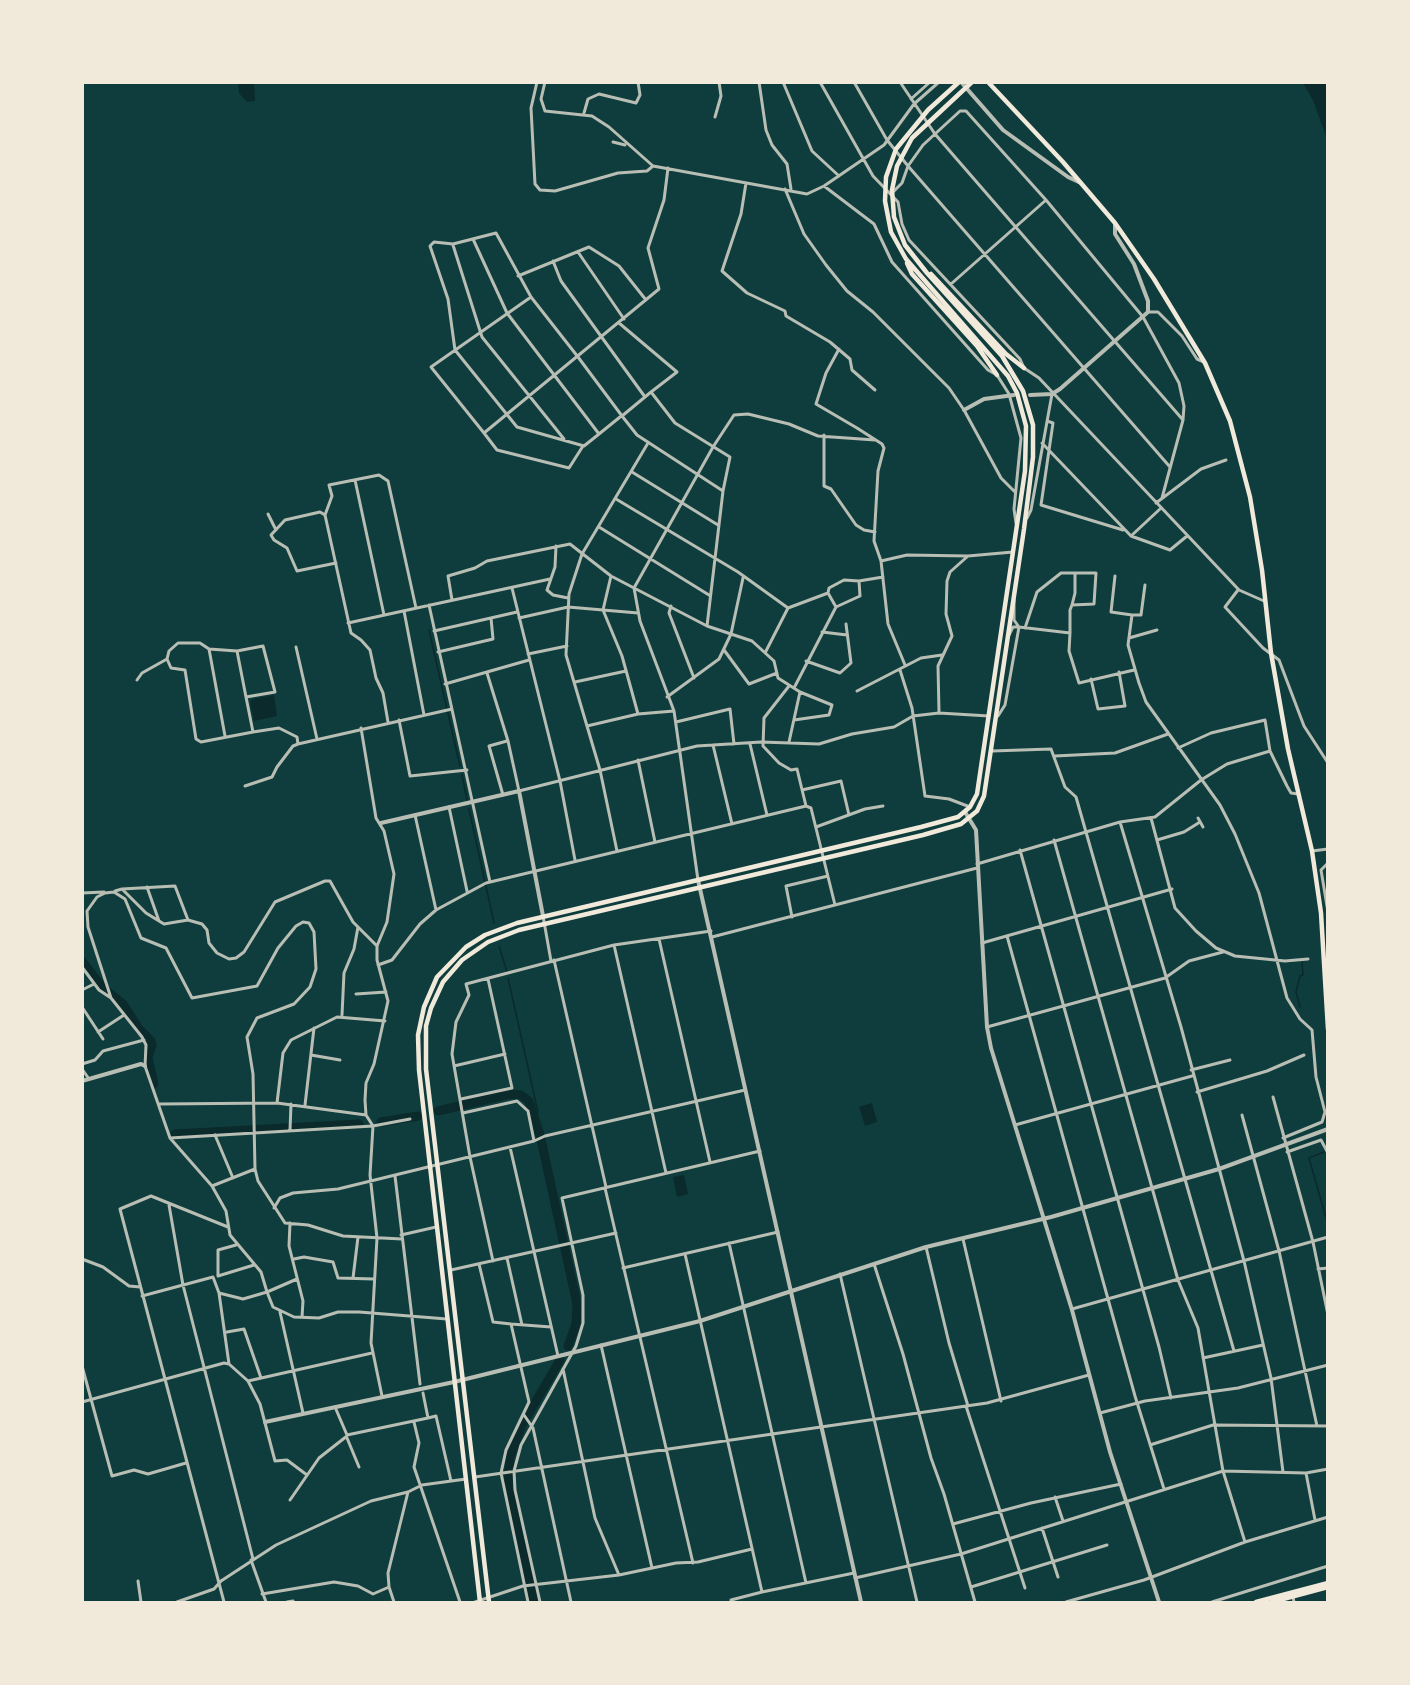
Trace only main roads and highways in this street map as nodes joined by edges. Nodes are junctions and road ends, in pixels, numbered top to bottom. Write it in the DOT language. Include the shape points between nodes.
graph roads {
  1 [pos="960,82"];
  2 [pos="988,82"];
  3 [pos="970,84"];
  4 [pos="914,258"];
  5 [pos="906,259"];
  6 [pos="1024,368"];
  7 [pos="998,375"];
  8 [pos="1328,1029"];
  9 [pos="1328,1585"];
  10 [pos="488,1600"];
  11 [pos="1293,1600"];
  12 [pos="478,1602"];
  13 [pos="1256,1602"];
  14 [pos="1272,1602"];
  1 -- 5 [label="main road" via="928,110 896,149 886,177 885,201 891,232"];
  2 -- 8 [label="main road" via="1115,223 1204,363 1230,421 1250,497 1271,653 1312,851 1321,913"];
  3 -- 4 [label="main road" via="921,129 903,152 894,178 892,204 898,229"];
  4 -- 6 [label="main road"];
  4 -- 10 [label="main road" via="1002,356 1030,409 1034,441 984,796 970,818 961,824 823,859 519,930 479,947 453,969 436,995 428,1017 425,1045"];
  5 -- 7 [label="main road" via="912,274"];
  5 -- 12 [label="main road" via="996,359 1017,393 1026,426 1017,524 977,794 970,807 958,817 921,827 517,923 475,940 447,965 430,992 419,1025 417,1046"];
  9 -- 11 [label="main road"];
  9 -- 13 [label="main road"];
  11 -- 14 [label="main road"];
}
